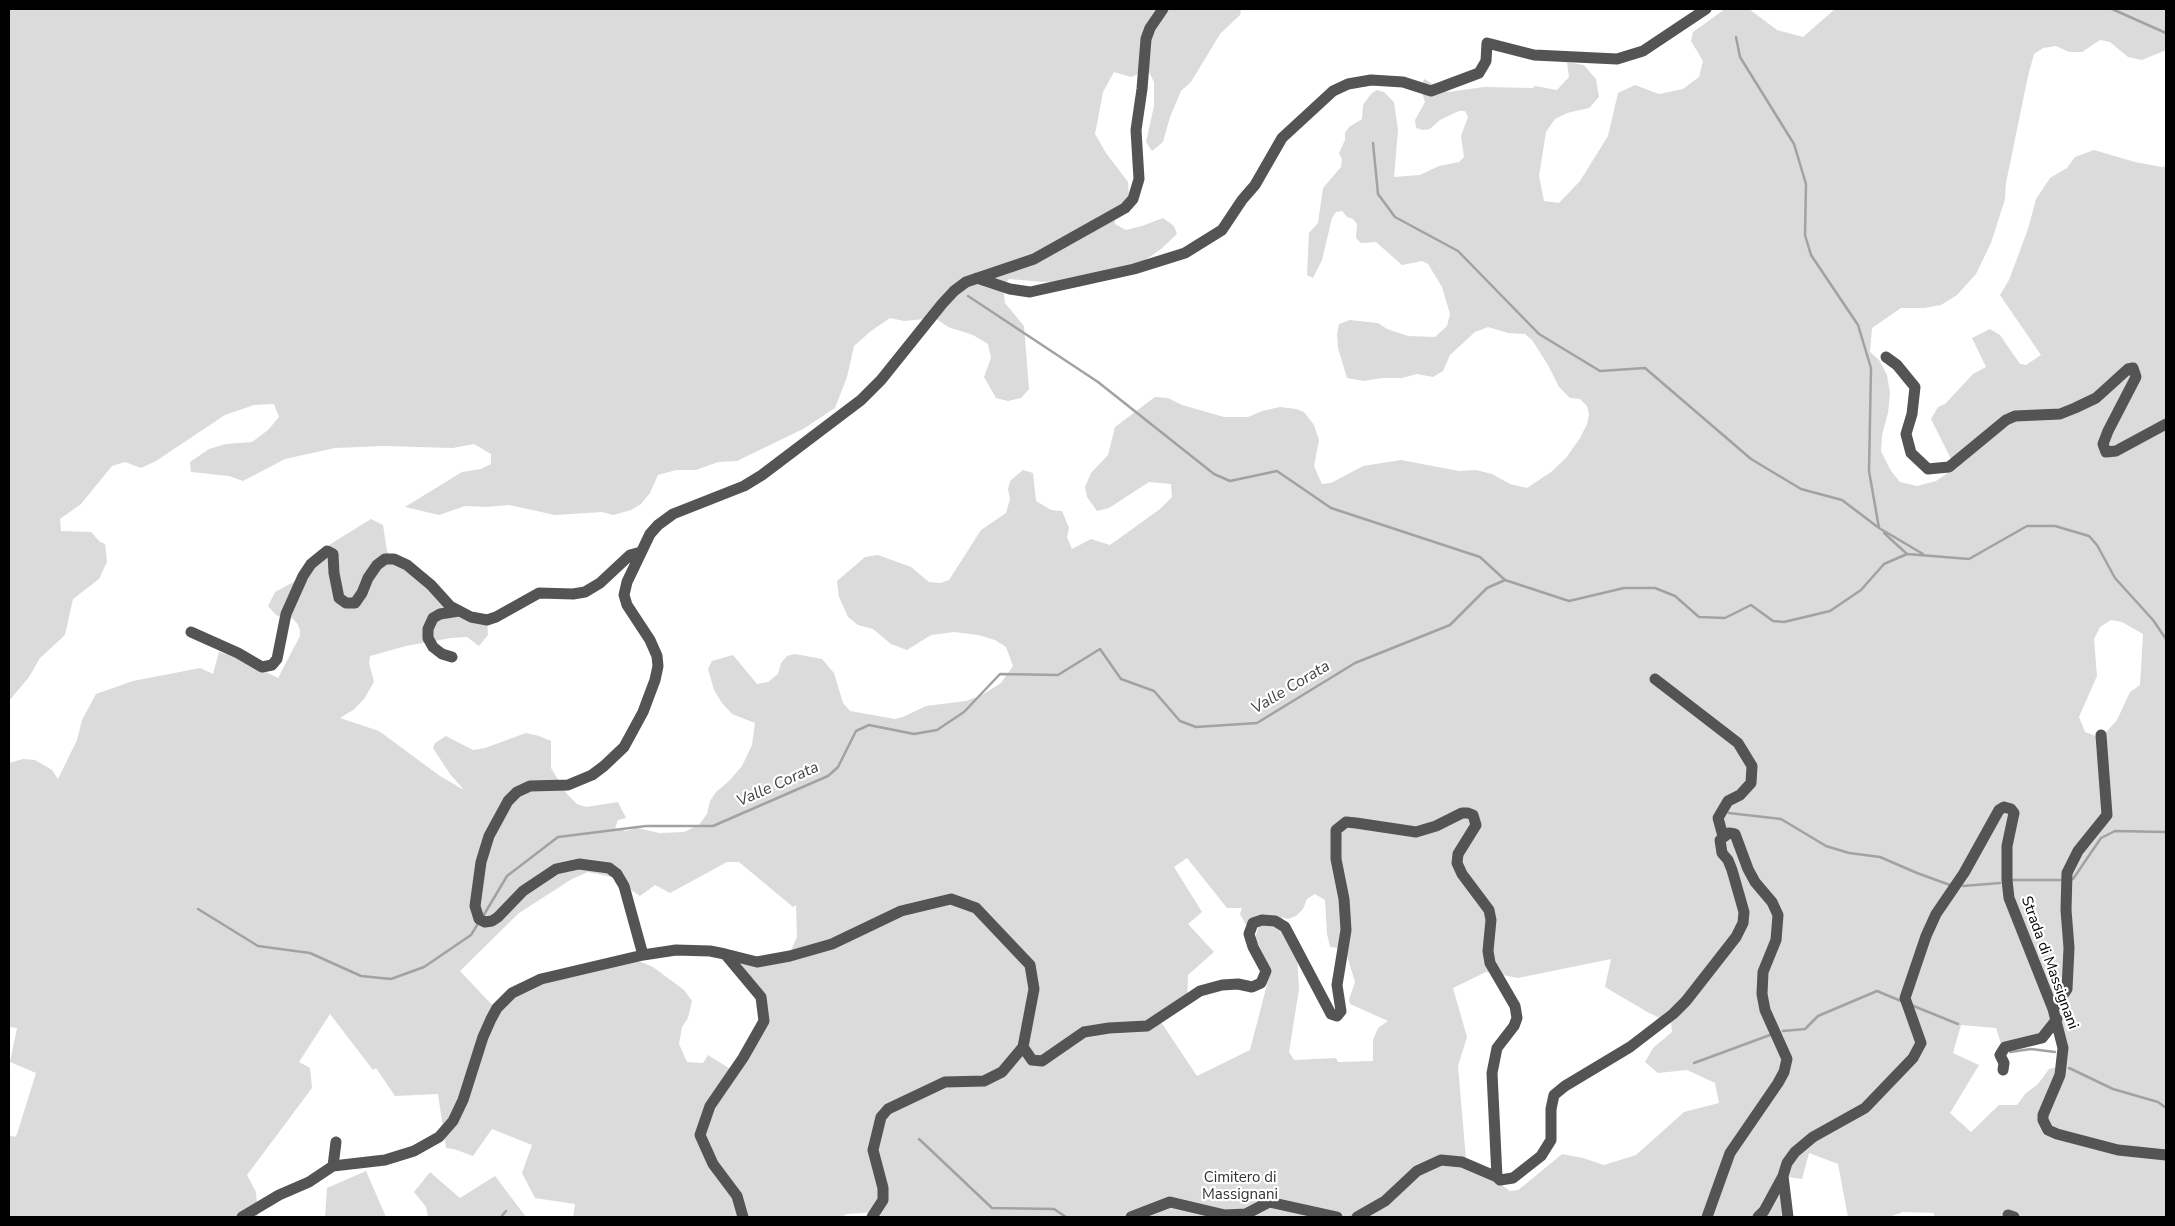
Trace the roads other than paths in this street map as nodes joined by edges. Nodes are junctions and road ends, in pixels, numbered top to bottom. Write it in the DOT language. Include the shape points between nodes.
graph roads {
  1 [pos="1163,9"];
  2 [pos="1706,9"];
  3 [pos="977,278"];
  4 [pos="1886,357"];
  5 [pos="2166,424"];
  6 [pos="641,552"];
  7 [pos="459,611"];
  8 [pos="191,632"];
  9 [pos="452,657"];
  10 [pos="1655,679"];
  11 [pos="2100,734"];
  12 [pos="1726,834"];
  13 [pos="725,954"];
  14 [pos="643,955"];
  15 [pos="2055,1014"];
  16 [pos="1023,1047"];
  17 [pos="2003,1070"];
  18 [pos="336,1142"];
  19 [pos="2166,1155"];
  20 [pos="333,1166"];
  21 [pos="1783,1176"];
  22 [pos="1497,1177"];
  23 [pos="242,1217"];
  24 [pos="743,1217"];
  25 [pos="872,1217"];
  26 [pos="1131,1217"];
  27 [pos="1337,1217"];
  28 [pos="1357,1217"];
  29 [pos="1707,1217"];
  30 [pos="1758,1217"];
  31 [pos="1788,1217"];
  1 -- 3 [label="street" via="1146,39 1136,130 1139,179 1133,199 1118,213 1034,259"];
  2 -- 3 [label="street" via="1642,52 1617,59 1534,55 1487,44 1486,61 1479,73 1431,91 1403,82 1371,80 1348,84 1333,91 1282,138 1255,185 1222,230 1185,253 1134,269 1030,292"];
  3 -- 6 [label="street" via="954,291 861,400 751,482 664,520 650,534"];
  4 -- 5 [label="street" via="1915,387 1906,434 1911,453 1928,469 1949,467 2015,416 2060,414 2096,398 2128,368 2133,368 2136,377 2103,444 2106,452 2116,451"];
  6 -- 7 [label="street" via="630,555 585,592 539,593 492,619 470,617"];
  6 -- 14 [label="street" via="624,595 652,645 658,666 646,704 630,737 615,756 592,775 568,785 524,788 512,795 489,836 481,862 476,906 479,919 485,922 494,920 519,894 561,867 579,864 604,867 613,870 622,882"];
  7 -- 8 [label="street" via="407,565 394,558 385,559 377,565 358,598 346,603 339,598 333,554 327,551 302,576 286,614 277,659 272,665 262,667"];
  7 -- 9 [label="street" via="433,618 428,629 433,647"];
  10 -- 12 [label="street" via="1738,744 1752,766 1751,783 1740,795 1728,801 1718,818"];
  11 -- 15 [label="street" via="2107,815 2078,851 2067,872 2067,989"];
  12 -- 22 [label="street" via="1720,840 1720,847 1732,870 1744,912 1736,937 1673,1014 1630,1047 1554,1095 1551,1140 1541,1156 1513,1178 1500,1180"];
  12 -- 29 [label="street" via="1735,834 1755,882 1772,902 1778,915 1776,940 1763,972 1762,994 1765,1010 1787,1059 1778,1083 1730,1153"];
  13 -- 14 [label="street" via="676,950"];
  13 -- 16 [label="street" via="757,962 790,956 832,944 901,911 950,899 976,908 1030,965 1034,989"];
  13 -- 24 [label="street" via="761,997 764,1021 710,1106 700,1135 713,1164 737,1196"];
  14 -- 20 [label="street" via="541,979 521,987 497,1008 483,1037 459,1110 440,1137 414,1151 385,1160"];
  15 -- 17 [label="street" via="2042,1038 2005,1047 2000,1054"];
  15 -- 19 [label="street, Strada di Massignani" via="2063,1048 2060,1074 2043,1114 2048,1130 2118,1150"];
  15 -- 21 [label="street, Strada di Massignani" via="2009,898 2007,846 2014,813 2004,808 1936,914 1926,936 1905,998 1921,1044 1913,1058 1865,1108 1813,1137 1795,1152"];
  16 -- 22 [label="street" via="1032,1060 1042,1061 1084,1032 1147,1026 1200,991 1222,985 1252,987 1261,983 1266,971 1249,934 1253,923 1262,920 1275,921 1285,927 1331,1014 1337,1016 1341,1011 1337,985 1346,930 1336,859 1336,830 1346,822 1356,822 1416,832 1468,813 1473,815 1476,825 1458,854 1457,863 1489,910 1490,963 1515,1006 1517,1018 1497,1048 1492,1072"];
  16 -- 25 [label="street" via="1002,1072 984,1081 945,1082 888,1109 881,1117 873,1150 883,1200"];
  18 -- 20 [label="street"];
  20 -- 23 [label="street"];
  21 -- 30 [label="street, Strada di Massignani"];
  21 -- 31 [label="street"];
  22 -- 28 [label="street" via="1462,1162 1442,1160 1417,1171 1385,1201"];
  26 -- 27 [label="street" via="1170,1202 1225,1215 1246,1214 1269,1202"];
}
